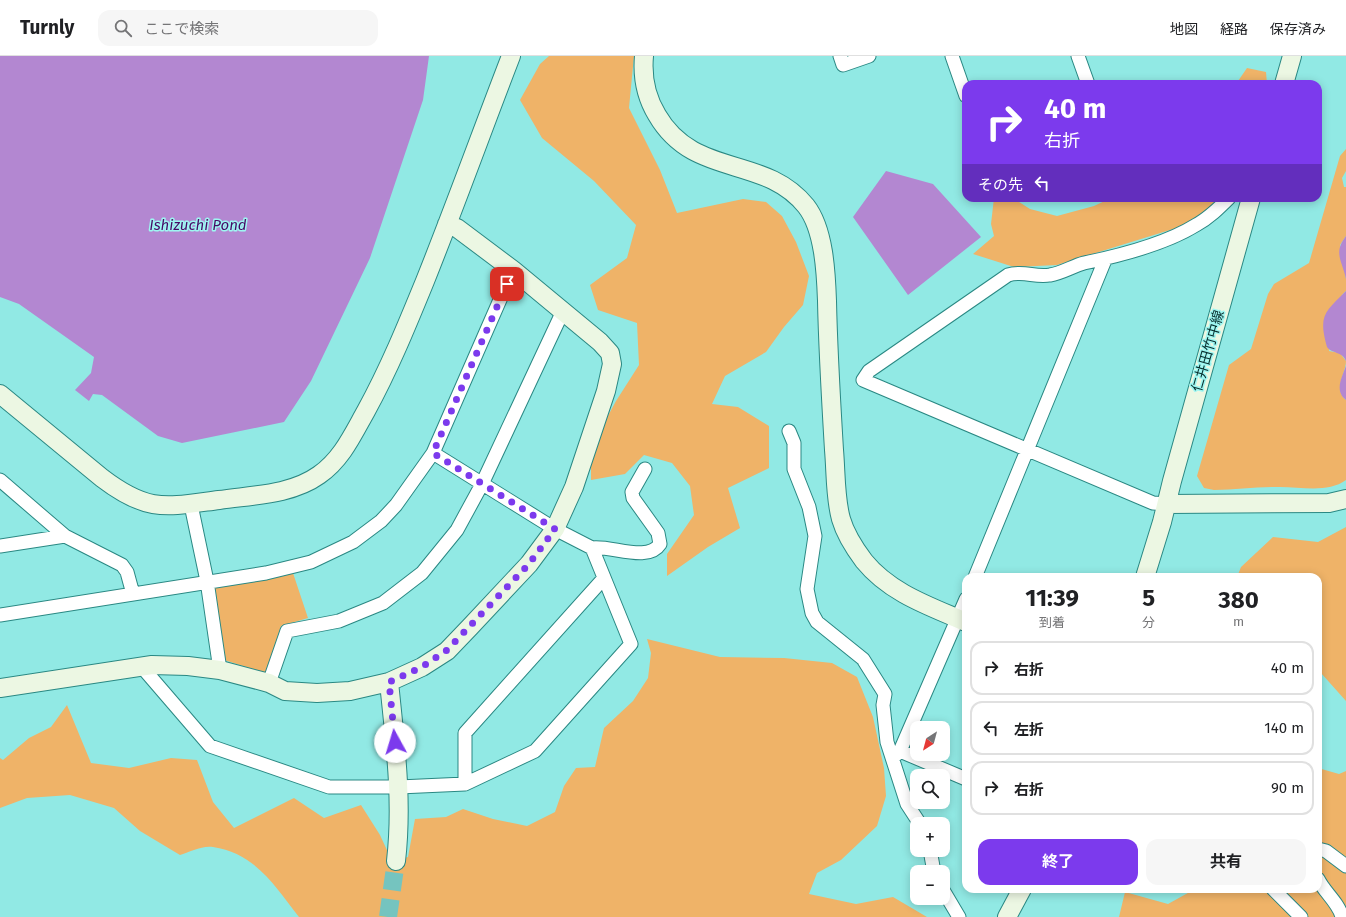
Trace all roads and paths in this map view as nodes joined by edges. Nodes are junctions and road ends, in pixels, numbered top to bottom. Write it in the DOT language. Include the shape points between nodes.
graph roads {
  1 [pos="510,56"];
  2 [pos="644,56"];
  3 [pos="840,56"];
  4 [pos="870,56"];
  5 [pos="952,56"];
  6 [pos="1078,56"];
  7 [pos="1292,56"];
  8 [pos="1087,80"];
  9 [pos="1285,80"];
  10 [pos="962,85"];
  11 [pos="1224,202"];
  12 [pos="1250,202"];
  13 [pos="448,224"];
  14 [pos="1105,260"];
  15 [pos="513,270"];
  16 [pos="564,310"];
  17 [pos="1,397"];
  18 [pos="789,431"];
  19 [pos="1026,449"];
  20 [pos="433,453"];
  21 [pos="645,469"];
  22 [pos="0,480"];
  23 [pos="482,484"];
  24 [pos="1346,499"];
  25 [pos="1167,504"];
  26 [pos="191,505"];
  27 [pos="555,529"];
  28 [pos="65,536"];
  29 [pos="0,546"];
  30 [pos="592,548"];
  31 [pos="977,573"];
  32 [pos="1146,573"];
  33 [pos="604,578"];
  34 [pos="207,581"];
  35 [pos="133,594"];
  36 [pos="0,616"];
  37 [pos="962,620"];
  38 [pos="142,667"];
  39 [pos="220,670"];
  40 [pos="389,682"];
  41 [pos="269,683"];
  42 [pos="0,688"];
  43 [pos="897,755"];
  44 [pos="962,779"];
  45 [pos="465,784"];
  46 [pos="399,787"];
  47 [pos="915,817"];
  48 [pos="1322,850"];
  49 [pos="396,861"];
  50 [pos="1346,866"];
  51 [pos="1322,888"];
  52 [pos="1020,893"];
  53 [pos="1278,893"];
  54 [pos="950,902"];
  55 [pos="959,917"];
  56 [pos="1007,917"];
  57 [pos="1302,917"];
  58 [pos="1342,917"];
  1 -- 13 [label="street"];
  2 -- 37 [label="street" via="645,86 650,103 672,137 706,158 771,178 798,196 808,208 823,254 828,363 841,520 850,540 864,560 890,585 909,597"];
  3 -- 4 [label="street" via="843,65"];
  5 -- 10 [label="street"];
  6 -- 8 [label="street"];
  7 -- 9 [label="street"];
  11 -- 14 [label="street" via="1190,228"];
  12 -- 25 [label="street, 仁井田竹中線"];
  13 -- 15 [label="street"];
  13 -- 26 [label="street" via="378,388 342,452 330,466 308,483 292,488"];
  14 -- 19 [label="street"];
  14 -- 19 [label="street" via="1083,263 1051,275 1041,276 1026,272 1008,275 869,371 863,380"];
  15 -- 16 [label="street"];
  15 -- 20 [label="street"];
  16 -- 23 [label="street"];
  16 -- 27 [label="street" via="610,353 612,364 606,391 574,487"];
  17 -- 26 [label="street" via="119,491 138,501 154,505"];
  18 -- 43 [label="street" via="794,443 794,469 809,507 815,536 807,589 812,613 816,622 863,659 885,694 883,705 887,742"];
  19 -- 25 [label="street" via="1153,503"];
  19 -- 31 [label="street"];
  20 -- 23 [label="street"];
  20 -- 34 [label="street" via="396,505 381,521 353,542 311,562 266,573"];
  21 -- 30 [label="street" via="632,492 633,498 658,533 660,544 649,553"];
  22 -- 28 [label="street"];
  23 -- 27 [label="street"];
  23 -- 41 [label="street" via="457,530 422,573 383,603 339,621 287,631"];
  24 -- 25 [label="street" via="1329,503"];
  25 -- 32 [label="street, 仁井田竹中線"];
  26 -- 34 [label="street"];
  27 -- 30 [label="street"];
  27 -- 40 [label="street" via="529,564 447,650 422,667"];
  28 -- 29 [label="street"];
  28 -- 35 [label="street" via="122,565"];
  30 -- 33 [label="street"];
  33 -- 45 [label="street" via="465,733"];
  33 -- 45 [label="street" via="632,644 535,751"];
  34 -- 35 [label="street"];
  34 -- 39 [label="street"];
  35 -- 36 [label="street"];
  37 -- 43 [label="street"];
  38 -- 39 [label="street" via="188,666"];
  38 -- 42 [label="street"];
  38 -- 46 [label="street" via="210,746 329,786"];
  39 -- 41 [label="street"];
  40 -- 41 [label="street" via="350,691 317,693 285,691"];
  40 -- 46 [label="street"];
  43 -- 44 [label="street"];
  43 -- 47 [label="street" via="907,804"];
  45 -- 46 [label="street"];
  46 -- 49 [label="street" via="400,831"];
  48 -- 50 [label="street"];
  51 -- 58 [label="street" via="1341,911"];
  52 -- 56 [label="street"];
  53 -- 57 [label="street"];
  54 -- 55 [label="street"];
}
